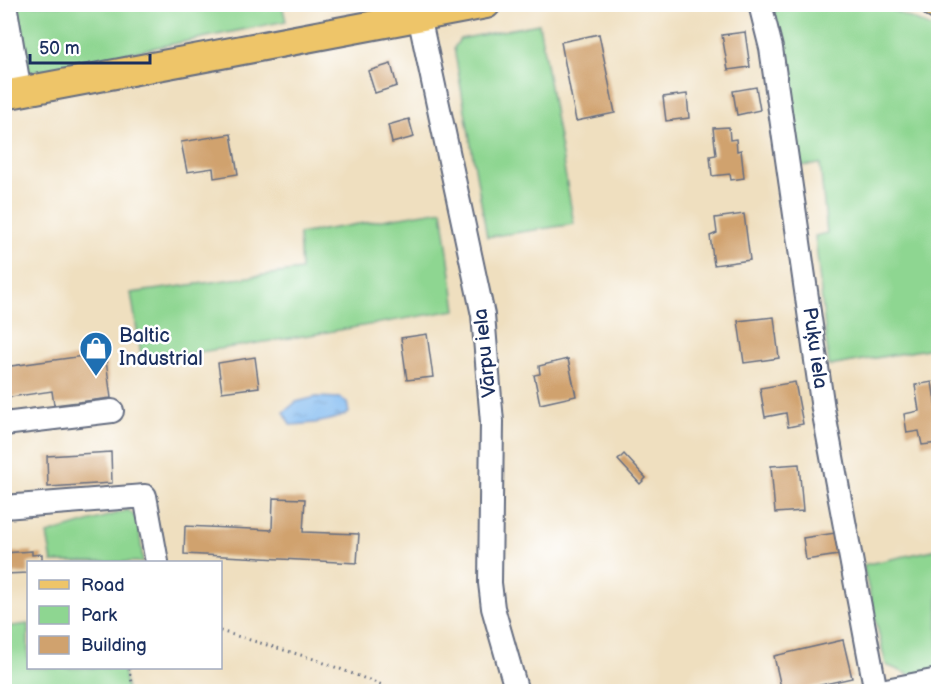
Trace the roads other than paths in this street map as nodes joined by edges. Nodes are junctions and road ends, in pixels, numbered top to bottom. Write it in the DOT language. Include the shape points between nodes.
graph roads {
  1 [pos="4,4"];
  2 [pos="760,4"];
  3 [pos="475,6"];
  4 [pos="419,16"];
  5 [pos="12,94"];
  6 [pos="112,411"];
  7 [pos="4,424"];
  8 [pos="4,507"];
  9 [pos="157,561"];
  10 [pos="939,680"];
  11 [pos="517,692"];
  12 [pos="876,692"];
  1 -- 5 [label="street"];
  2 -- 12 [label="street, Puķu iela" via="771,48 823,409"];
  3 -- 4 [label="main road"];
  4 -- 5 [label="main road"];
  4 -- 11 [label="street, Vārpu iela" via="483,315 492,422 490,583"];
  6 -- 7 [label="street"];
  8 -- 9 [label="street" via="145,496"];
  10 -- 12 [label="street"];
}
